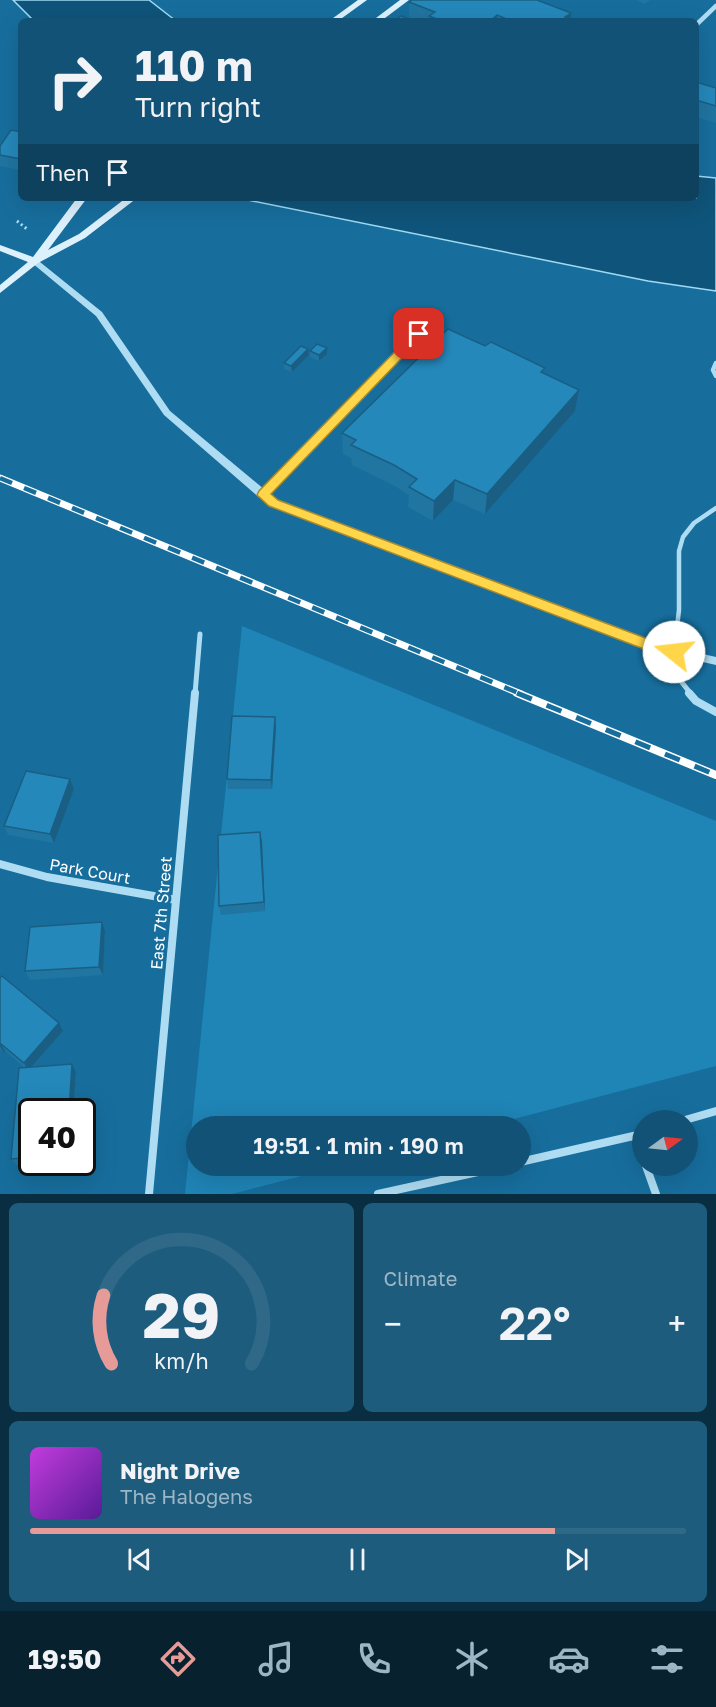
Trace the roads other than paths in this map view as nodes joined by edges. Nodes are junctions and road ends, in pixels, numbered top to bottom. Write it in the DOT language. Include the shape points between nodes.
graph roads {
  1 [pos="363,0"];
  2 [pos="405,0"];
  3 [pos="716,6"];
  4 [pos="337,18"];
  5 [pos="380,18"];
  6 [pos="699,22"];
  7 [pos="80,201"];
  8 [pos="128,201"];
  9 [pos="0,248"];
  10 [pos="35,261"];
  11 [pos="0,290"];
  12 [pos="419,334"];
  13 [pos="716,363"];
  14 [pos="716,376"];
  15 [pos="263,495"];
  16 [pos="716,508"];
  17 [pos="200,634"];
  18 [pos="654,647"];
  19 [pos="674,652"];
  20 [pos="716,661"];
  21 [pos="716,712"];
  22 [pos="0,864"];
  23 [pos="176,900"];
  24 [pos="716,1111"];
  25 [pos="698,1116"];
  26 [pos="632,1136"];
  27 [pos="531,1159"];
  28 [pos="460,1176"];
  29 [pos="650,1176"];
  30 [pos="149,1194"];
  31 [pos="378,1194"];
  32 [pos="656,1194"];
  1 -- 4 [label="main road"];
  2 -- 5 [label="main road"];
  3 -- 6 [label="street"];
  7 -- 10 [label="main road"];
  8 -- 10 [label="main road" via="82,236"];
  9 -- 10 [label="main road"];
  10 -- 11 [label="main road"];
  10 -- 15 [label="street" via="99,314 167,412"];
  12 -- 15 [label="lane"];
  13 -- 14 [label="lane"];
  15 -- 18 [label="street" via="273,503"];
  16 -- 19 [label="lane" via="694,523 683,537"];
  17 -- 23 [label="street, East 7th Street"];
  18 -- 19 [label="street"];
  18 -- 21 [label="street" via="696,701"];
  19 -- 20 [label="street"];
  22 -- 23 [label="street, Park Court" via="47,878"];
  23 -- 30 [label="street, East 7th Street"];
  24 -- 25 [label="street"];
  26 -- 27 [label="street"];
  28 -- 31 [label="street"];
  29 -- 32 [label="street"];
}
